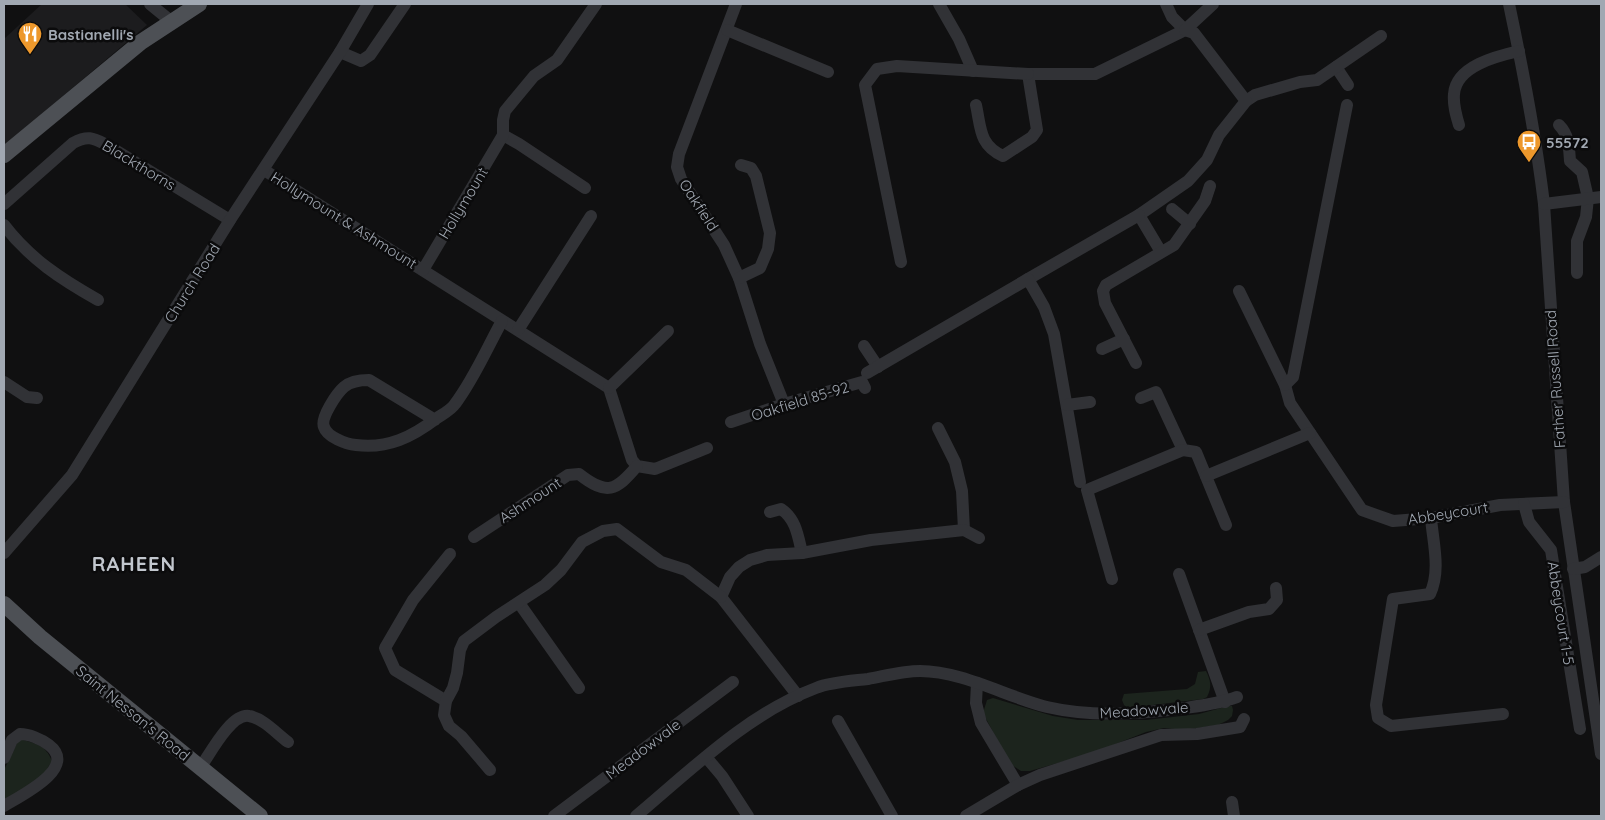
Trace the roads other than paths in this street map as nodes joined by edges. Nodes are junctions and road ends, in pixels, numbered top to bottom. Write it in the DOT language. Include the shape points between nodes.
graph roads {
  1 [pos="199,4"];
  2 [pos="368,4"];
  3 [pos="405,4"];
  4 [pos="596,4"];
  5 [pos="736,4"];
  6 [pos="938,4"];
  7 [pos="1166,4"];
  8 [pos="1213,4"];
  9 [pos="1509,4"];
  10 [pos="155,5"];
  11 [pos="172,22"];
  12 [pos="726,30"];
  13 [pos="1185,30"];
  14 [pos="1381,36"];
  15 [pos="1519,51"];
  16 [pos="340,52"];
  17 [pos="1336,67"];
  18 [pos="973,71"];
  19 [pos="828,72"];
  20 [pos="1028,74"];
  21 [pos="1348,85"];
  22 [pos="1246,101"];
  23 [pos="976,105"];
  24 [pos="1346,105"];
  25 [pos="1459,125"];
  26 [pos="1559,125"];
  27 [pos="503,136"];
  28 [pos="4,155"];
  29 [pos="741,165"];
  30 [pos="264,170"];
  31 [pos="1210,186"];
  32 [pos="585,188"];
  33 [pos="1601,197"];
  34 [pos="1588,198"];
  35 [pos="4,204"];
  36 [pos="1544,204"];
  37 [pos="1172,209"];
  38 [pos="1139,215"];
  39 [pos="591,216"];
  40 [pos="230,220"];
  41 [pos="1190,224"];
  42 [pos="4,225"];
  43 [pos="1161,252"];
  44 [pos="901,262"];
  45 [pos="424,270"];
  46 [pos="1577,272"];
  47 [pos="740,278"];
  48 [pos="1028,279"];
  49 [pos="1239,291"];
  50 [pos="98,300"];
  51 [pos="502,321"];
  52 [pos="518,330"];
  53 [pos="668,331"];
  54 [pos="1124,339"];
  55 [pos="864,346"];
  56 [pos="1102,349"];
  57 [pos="1136,363"];
  58 [pos="4,382"];
  59 [pos="1285,385"];
  60 [pos="609,388"];
  61 [pos="865,388"];
  62 [pos="37,398"];
  63 [pos="1141,398"];
  64 [pos="1090,402"];
  65 [pos="784,404"];
  66 [pos="1067,405"];
  67 [pos="434,420"];
  68 [pos="730,422"];
  69 [pos="938,428"];
  70 [pos="1310,433"];
  71 [pos="707,448"];
  72 [pos="1183,450"];
  73 [pos="637,466"];
  74 [pos="1206,476"];
  75 [pos="1080,482"];
  76 [pos="1564,502"];
  77 [pos="1524,504"];
  78 [pos="770,512"];
  79 [pos="1431,518"];
  80 [pos="1226,525"];
  81 [pos="964,530"];
  82 [pos="474,536"];
  83 [pos="979,538"];
  84 [pos="4,553"];
  85 [pos="802,553"];
  86 [pos="450,554"];
  87 [pos="1601,557"];
  88 [pos="1573,569"];
  89 [pos="1179,574"];
  90 [pos="1112,579"];
  91 [pos="1276,588"];
  92 [pos="721,597"];
  93 [pos="519,603"];
  94 [pos="5,609"];
  95 [pos="1199,630"];
  96 [pos="733,682"];
  97 [pos="977,683"];
  98 [pos="579,688"];
  99 [pos="798,696"];
  100 [pos="1237,697"];
  101 [pos="446,701"];
  102 [pos="1224,702"];
  103 [pos="1503,714"];
  104 [pos="1244,719"];
  105 [pos="838,721"];
  106 [pos="1580,729"];
  107 [pos="288,742"];
  108 [pos="1601,754"];
  109 [pos="706,757"];
  110 [pos="4,758"];
  111 [pos="200,768"];
  112 [pos="490,770"];
  113 [pos="1018,785"];
  114 [pos="1232,802"];
  115 [pos="4,806"];
  116 [pos="260,816"];
  117 [pos="554,816"];
  118 [pos="636,816"];
  119 [pos="748,816"];
  120 [pos="892,816"];
  121 [pos="966,816"];
  122 [pos="1234,816"];
  1 -- 11 [label="main road"];
  2 -- 16 [label="street, Church Road"];
  3 -- 16 [label="street" via="370,54 361,61"];
  4 -- 27 [label="street, Hollymount" via="557,60 534,76 505,111"];
  5 -- 12 [label="street, Oakfield"];
  6 -- 18 [label="street"];
  7 -- 13 [label="street" via="1172,17"];
  8 -- 13 [label="street"];
  9 -- 15 [label="street, Father Russell Road"];
  10 -- 11 [label="street"];
  11 -- 28 [label="main road" via="141,42"];
  12 -- 19 [label="street"];
  12 -- 47 [label="street, Oakfield" via="677,167"];
  13 -- 20 [label="street" via="1095,74"];
  13 -- 22 [label="street" via="1194,33"];
  14 -- 17 [label="street"];
  15 -- 25 [label="street" via="1487,60 1471,69 1457,83 1454,93"];
  15 -- 36 [label="street, Father Russell Road"];
  16 -- 30 [label="street, Church Road"];
  17 -- 21 [label="street"];
  17 -- 22 [label="street" via="1317,80 1255,95"];
  18 -- 20 [label="street"];
  18 -- 44 [label="street" via="897,66 877,69 865,85"];
  20 -- 23 [label="street" via="1037,130 1032,137 1002,156 985,144"];
  22 -- 38 [label="street" via="1219,135 1207,160 1188,181"];
  24 -- 59 [label="street" via="1293,377"];
  26 -- 34 [label="street" via="1565,130 1570,161 1582,172"];
  27 -- 32 [label="street"];
  27 -- 45 [label="street, Hollymount"];
  29 -- 47 [label="street" via="751,168 756,176 770,233 760,268"];
  30 -- 40 [label="street, Church Road"];
  30 -- 45 [label="street, Hollymount & Ashmount"];
  31 -- 41 [label="street" via="1206,201"];
  33 -- 34 [label="street"];
  34 -- 36 [label="street"];
  34 -- 46 [label="street" via="1586,217 1577,241"];
  35 -- 40 [label="street, Blackthorns" via="73,143 92,138"];
  36 -- 76 [label="street, Father Russell Road"];
  37 -- 41 [label="street"];
  38 -- 43 [label="street"];
  38 -- 48 [label="street"];
  39 -- 52 [label="street"];
  40 -- 84 [label="street, Church Road" via="72,475"];
  41 -- 43 [label="street" via="1174,245"];
  42 -- 50 [label="street" via="17,242 49,271"];
  43 -- 54 [label="street" via="1106,285 1103,291 1105,303"];
  45 -- 51 [label="street"];
  47 -- 65 [label="street, Oakfield" via="760,344"];
  48 -- 55 [label="street" via="872,370"];
  48 -- 66 [label="street" via="1054,334"];
  49 -- 59 [label="street, Abbeycourt"];
  51 -- 52 [label="street"];
  51 -- 67 [label="street" via="454,406"];
  52 -- 60 [label="street"];
  53 -- 60 [label="street"];
  54 -- 56 [label="street"];
  54 -- 57 [label="street"];
  58 -- 62 [label="street" via="27,397"];
  59 -- 70 [label="street, Abbeycourt" via="1290,402"];
  60 -- 73 [label="street" via="632,460"];
  61 -- 65 [label="street, Oakfield 85-92" via="862,382"];
  63 -- 72 [label="street" via="1156,392"];
  64 -- 66 [label="street"];
  65 -- 68 [label="street, Oakfield 85-92"];
  66 -- 75 [label="street"];
  67 -- 67 [label="street" via="398,441 373,447 351,445 328,434 323,422 344,387 361,380 369,380"];
  69 -- 81 [label="street" via="956,462 962,491"];
  70 -- 74 [label="street"];
  70 -- 79 [label="street, Abbeycourt" via="1362,510 1393,521"];
  71 -- 73 [label="street" via="655,469"];
  72 -- 74 [label="street" via="1196,452"];
  72 -- 90 [label="street" via="1086,490"];
  73 -- 82 [label="street, Ashmount" via="623,482 611,488 602,488 579,474 568,475"];
  74 -- 80 [label="street"];
  76 -- 77 [label="street, Abbeycourt"];
  76 -- 88 [label="street, Father Russell Road"];
  77 -- 79 [label="street, Abbeycourt" via="1500,505"];
  77 -- 106 [label="street, Abbeycourt 1-5" via="1529,522 1550,550"];
  78 -- 85 [label="street" via="781,509 789,514"];
  79 -- 103 [label="street" via="1435,581 1430,594 1393,599 1376,705 1378,718 1391,726"];
  81 -- 83 [label="street"];
  81 -- 85 [label="street" via="871,540"];
  85 -- 92 [label="street" via="766,555 750,560 730,577"];
  86 -- 101 [label="street" via="413,600 385,648 395,670"];
  87 -- 88 [label="street"];
  88 -- 108 [label="street, Father Russell Road"];
  89 -- 95 [label="street"];
  91 -- 95 [label="street" via="1277,600 1269,609 1249,612"];
  92 -- 93 [label="street" via="686,570 661,562 617,529 603,531 582,542 561,570"];
  92 -- 99 [label="street"];
  93 -- 98 [label="street"];
  93 -- 101 [label="street" via="464,641 453,688"];
  94 -- 111 [label="main road, Saint Nessan's Road"];
  95 -- 102 [label="street"];
  96 -- 117 [label="street, Meadowvale"];
  97 -- 99 [label="street, Meadowvale" via="920,671 818,687"];
  97 -- 102 [label="street, Meadowvale" via="1045,706 1094,714 1158,711"];
  97 -- 113 [label="street" via="976,703 981,723"];
  99 -- 109 [label="street, Meadowvale" via="728,737"];
  100 -- 102 [label="street, Meadowvale"];
  101 -- 112 [label="street" via="444,715 449,726"];
  104 -- 113 [label="street, Meadowvale" via="1240,727 1197,734 1161,735"];
  105 -- 120 [label="street"];
  107 -- 111 [label="street" via="261,721 250,716 240,717 232,722"];
  109 -- 118 [label="street, Meadowvale"];
  109 -- 119 [label="street"];
  110 -- 115 [label="street" via="12,740 20,734 46,743 57,757 56,766 46,779"];
  111 -- 116 [label="main road, Saint Nessan's Road"];
  113 -- 121 [label="street, Meadowvale"];
  114 -- 122 [label="street"];
}
